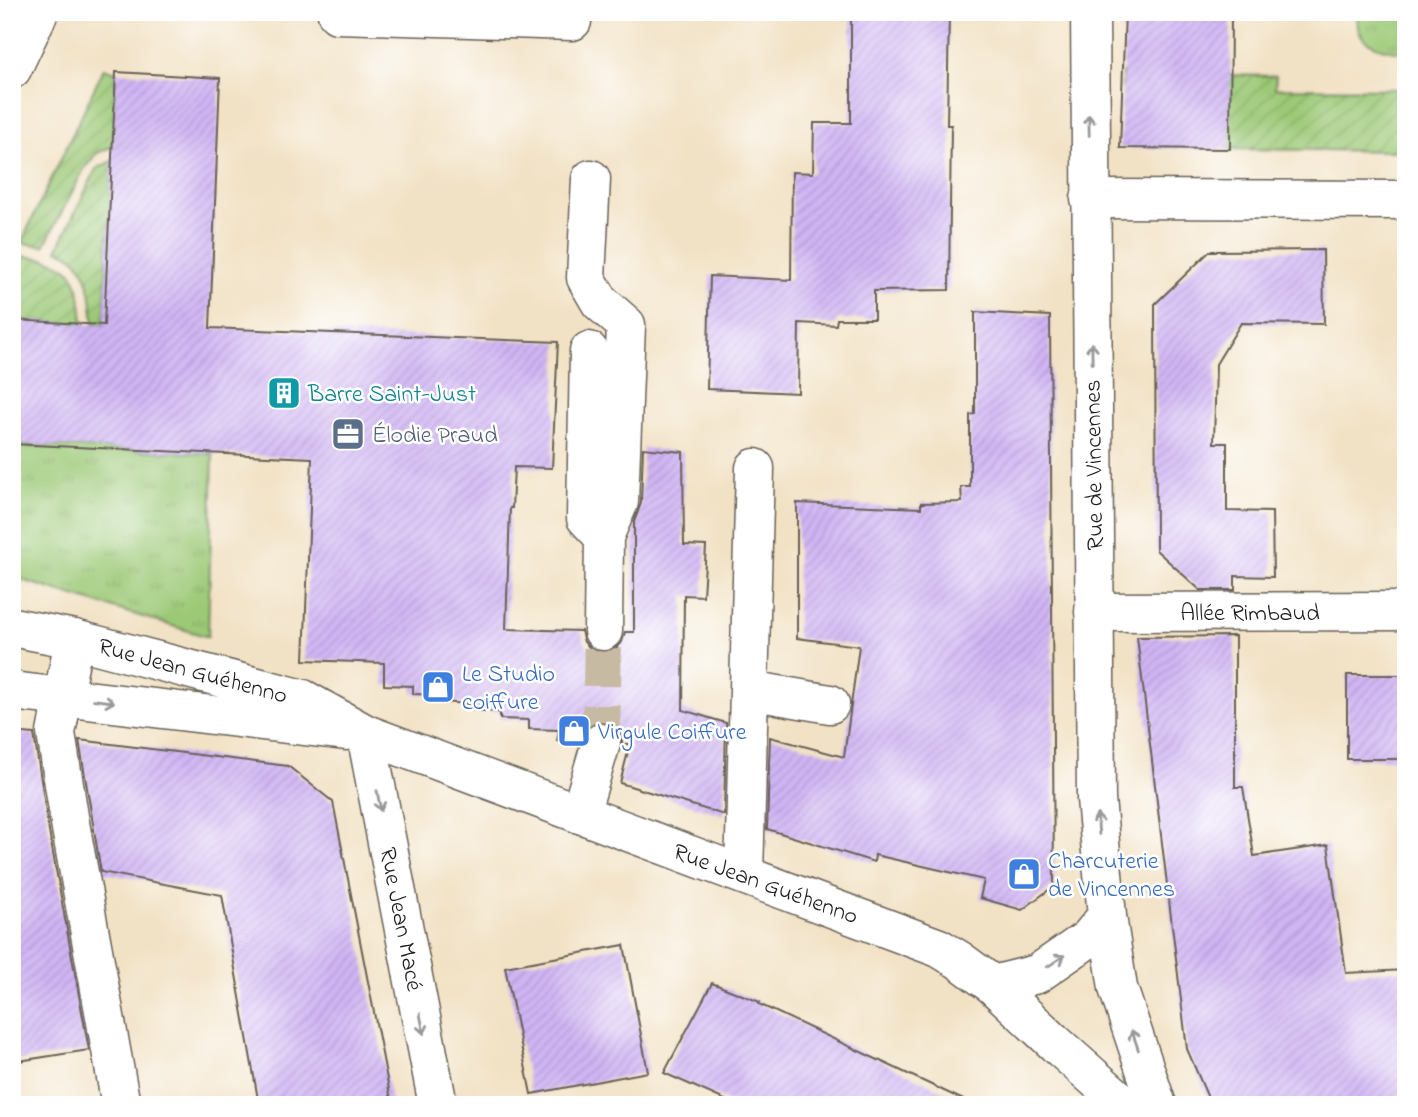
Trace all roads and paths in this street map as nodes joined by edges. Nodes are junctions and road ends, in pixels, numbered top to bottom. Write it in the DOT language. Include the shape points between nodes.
graph roads {
  1 [pos="39,12"];
  2 [pos="573,12"];
  3 [pos="1090,12"];
  4 [pos="337,15"];
  5 [pos="12,69"];
  6 [pos="591,179"];
  7 [pos="1090,199"];
  8 [pos="1406,200"];
  9 [pos="589,351"];
  10 [pos="755,468"];
  11 [pos="604,537"];
  12 [pos="1406,611"];
  13 [pos="1094,612"];
  14 [pos="12,627"];
  15 [pos="603,631"];
  16 [pos="74,639"];
  17 [pos="749,690"];
  18 [pos="12,691"];
  19 [pos="63,696"];
  20 [pos="830,704"];
  21 [pos="366,734"];
  22 [pos="601,743"];
  23 [pos="580,814"];
  24 [pos="744,875"];
  25 [pos="1107,916"];
  26 [pos="993,985"];
  27 [pos="121,1105"];
  28 [pos="438,1105"];
  29 [pos="1125,1105"];
  30 [pos="1157,1105"];
  1 -- 5 [label="main road"];
  2 -- 4 [label="main road" via="572,21"];
  7 -- 3 [label="main road, Rue de Vincennes, one-way"];
  6 -- 11 [label="main road" via="586,278 600,302 626,325 619,502"];
  7 -- 8 [label="main road"];
  13 -- 7 [label="main road, Rue de Vincennes, one-way"];
  9 -- 11 [label="main road" via="586,518"];
  10 -- 17 [label="main road"];
  11 -- 15 [label="main road"];
  12 -- 13 [label="main road, Allée Rimbaud"];
  25 -- 13 [label="main road, Rue de Vincennes, one-way" via="1096,799"];
  14 -- 16 [label="main road, Rue Jean Guéhenno"];
  16 -- 19 [label="main road"];
  16 -- 21 [label="main road, Rue Jean Guéhenno" via="303,699"];
  17 -- 20 [label="main road"];
  17 -- 24 [label="main road"];
  18 -- 19 [label="main road, Rue Jean Guéhenno"];
  19 -- 21 [label="main road, Rue Jean Guéhenno, one-way"];
  19 -- 27 [label="main road" via="56,733"];
  21 -- 23 [label="main road, Rue Jean Guéhenno"];
  21 -- 28 [label="main road, Rue Jean Macé, one-way"];
  22 -- 23 [label="main road"];
  23 -- 24 [label="main road, Rue Jean Guéhenno"];
  24 -- 26 [label="main road, Rue Jean Guéhenno" via="939,948"];
  26 -- 25 [label="main road, one-way" via="1037,974 1089,938"];
  30 -- 25 [label="main road, Rue de Vincennes, one-way" via="1118,988"];
  26 -- 29 [label="main road, Rue Jean Guéhenno"];
}
